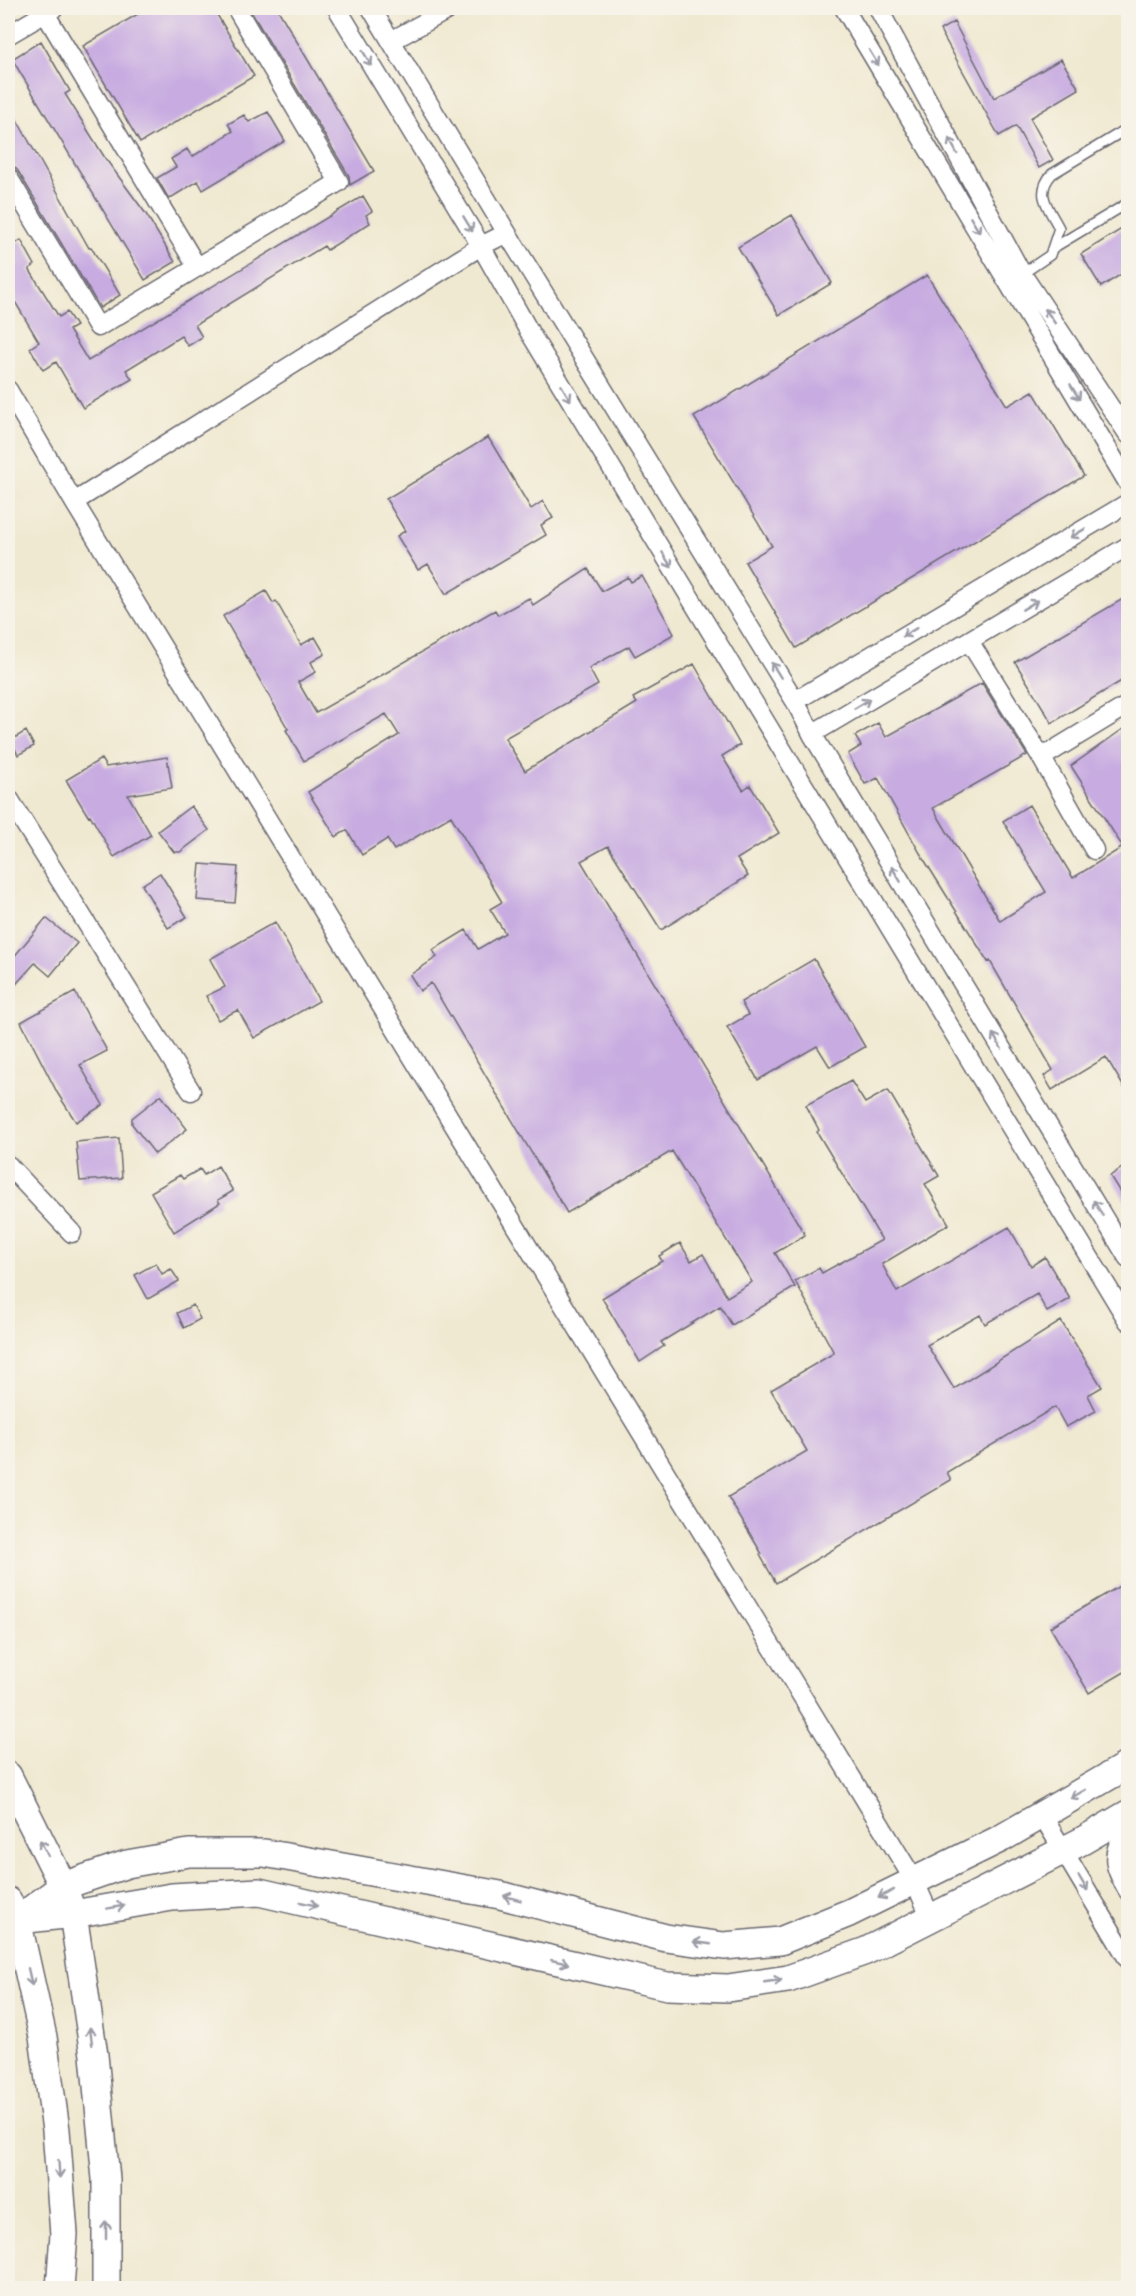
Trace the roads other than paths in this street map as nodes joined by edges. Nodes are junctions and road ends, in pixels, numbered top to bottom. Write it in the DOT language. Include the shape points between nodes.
graph roads {
  1 [pos="236,8"];
  2 [pos="337,8"];
  3 [pos="371,8"];
  4 [pos="451,8"];
  5 [pos="880,8"];
  6 [pos="49,10"];
  7 [pos="849,15"];
  8 [pos="8,35"];
  9 [pos="391,41"];
  10 [pos="1128,128"];
  11 [pos="8,177"];
  12 [pos="1128,203"];
  13 [pos="507,233"];
  14 [pos="481,246"];
  15 [pos="1053,248"];
  16 [pos="197,267"];
  17 [pos="1022,274"];
  18 [pos="8,390"];
  19 [pos="1128,434"];
  20 [pos="1128,483"];
  21 [pos="74,502"];
  22 [pos="1128,503"];
  23 [pos="1128,546"];
  24 [pos="969,641"];
  25 [pos="795,701"];
  26 [pos="1128,705"];
  27 [pos="812,734"];
  28 [pos="1040,755"];
  29 [pos="8,797"];
  30 [pos="1094,850"];
  31 [pos="191,1091"];
  32 [pos="8,1165"];
  33 [pos="72,1233"];
  34 [pos="1128,1258"];
  35 [pos="1128,1321"];
  36 [pos="1128,1766"];
  37 [pos="8,1776"];
  38 [pos="1128,1814"];
  39 [pos="1042,1815"];
  40 [pos="1128,1826"];
  41 [pos="1063,1851"];
  42 [pos="914,1880"];
  43 [pos="63,1886"];
  44 [pos="1128,1891"];
  45 [pos="11,1913"];
  46 [pos="74,1914"];
  47 [pos="931,1918"];
  48 [pos="1128,1959"];
  49 [pos="60,2289"];
  50 [pos="106,2289"];
  1 -- 16 [label="street" via="339,182"];
  2 -- 14 [label="street, one-way"];
  3 -- 9 [label="street"];
  4 -- 9 [label="street"];
  5 -- 7 [label="street"];
  17 -- 5 [label="street, one-way"];
  6 -- 8 [label="street"];
  6 -- 16 [label="street"];
  7 -- 20 [label="street, one-way"];
  9 -- 13 [label="street"];
  10 -- 15 [label="lane" via="1052,174 1044,183 1042,195 1059,228"];
  11 -- 16 [label="street" via="98,327"];
  12 -- 15 [label="lane"];
  13 -- 14 [label="street"];
  25 -- 13 [label="street, one-way"];
  14 -- 21 [label="street"];
  14 -- 35 [label="street, one-way"];
  15 -- 17 [label="lane" via="1050,255"];
  19 -- 17 [label="street, one-way"];
  18 -- 21 [label="street"];
  21 -- 42 [label="street"];
  22 -- 25 [label="street, one-way"];
  24 -- 23 [label="street, one-way"];
  27 -- 24 [label="street, one-way"];
  24 -- 28 [label="street"];
  25 -- 27 [label="street"];
  26 -- 28 [label="street"];
  34 -- 27 [label="street, one-way"];
  28 -- 30 [label="street"];
  29 -- 31 [label="street"];
  32 -- 33 [label="street"];
  36 -- 39 [label="street, one-way"];
  43 -- 37 [label="street, one-way"];
  38 -- 41 [label="street"];
  39 -- 41 [label="street"];
  39 -- 42 [label="street"];
  40 -- 44 [label="street" via="1116,1848 1116,1870"];
  41 -- 47 [label="street"];
  41 -- 48 [label="street, one-way"];
  42 -- 43 [label="street, one-way" via="849,1914 780,1941 724,1946 666,1938 500,1895 264,1853 189,1853 127,1864"];
  42 -- 47 [label="street"];
  43 -- 45 [label="street"];
  43 -- 46 [label="street"];
  45 -- 46 [label="street"];
  45 -- 49 [label="street, one-way" via="43,2037 56,2130 64,2234"];
  46 -- 47 [label="street, one-way" via="172,1897 259,1892 667,1986 728,1988 788,1979 866,1951"];
  50 -- 46 [label="street, one-way" via="106,2179"];
}
